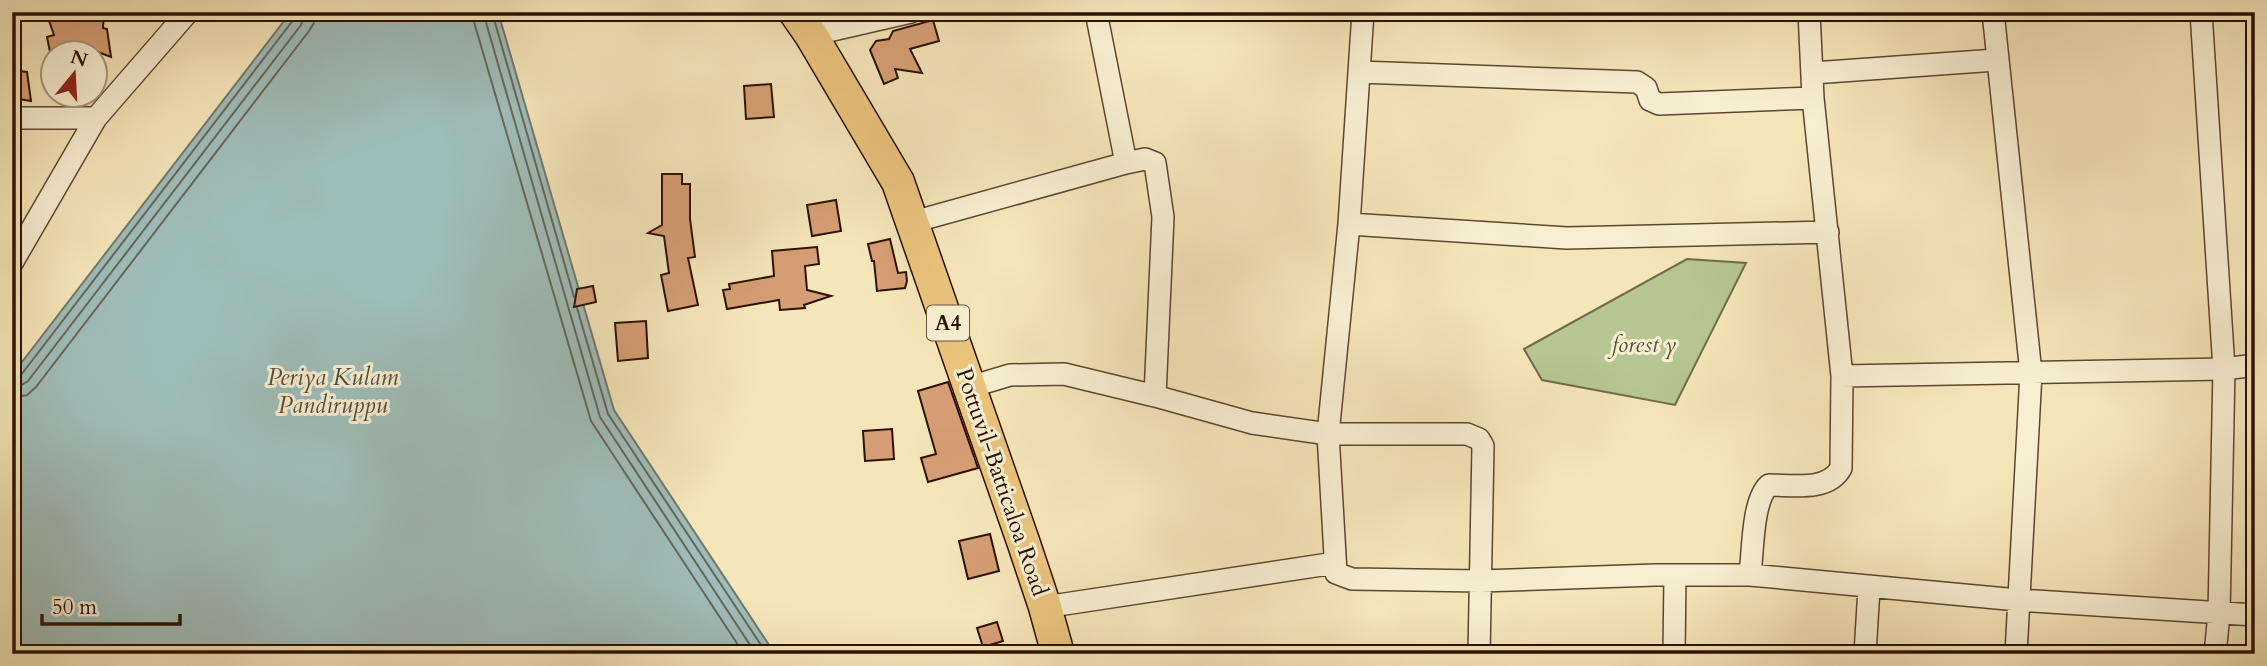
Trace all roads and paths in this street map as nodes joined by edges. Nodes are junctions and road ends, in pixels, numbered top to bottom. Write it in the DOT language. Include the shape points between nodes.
graph roads {
  1 [pos="188,12"];
  2 [pos="911,12"];
  3 [pos="1097,12"];
  4 [pos="1363,12"];
  5 [pos="1809,12"];
  6 [pos="1993,12"];
  7 [pos="2201,12"];
  8 [pos="803,24"];
  9 [pos="1996,60"];
  10 [pos="1359,72"];
  11 [pos="1813,73"];
  12 [pos="1813,98"];
  13 [pos="12,118"];
  14 [pos="96,118"];
  15 [pos="1126,163"];
  16 [pos="913,222"];
  17 [pos="1349,224"];
  18 [pos="1828,232"];
  19 [pos="12,263"];
  20 [pos="2255,365"];
  21 [pos="2224,369"];
  22 [pos="2031,373"];
  23 [pos="1842,376"];
  24 [pos="970,387"];
  25 [pos="1155,396"];
  26 [pos="1328,434"];
  27 [pos="1335,563"];
  28 [pos="1675,575"];
  29 [pos="1750,575"];
  30 [pos="1481,581"];
  31 [pos="1869,588"];
  32 [pos="2018,600"];
  33 [pos="1045,607"];
  34 [pos="2219,614"];
  35 [pos="2255,615"];
  36 [pos="1058,654"];
  37 [pos="1479,654"];
  38 [pos="1674,654"];
  39 [pos="1865,654"];
  40 [pos="2016,654"];
  41 [pos="2215,654"];
  1 -- 14 [label="street"];
  2 -- 8 [label="street"];
  3 -- 15 [label="street"];
  4 -- 10 [label="street"];
  5 -- 11 [label="street"];
  6 -- 9 [label="street"];
  7 -- 21 [label="street"];
  8 -- 16 [label="highway, Pottuvil-Batticaloa Road / A4" via="898,182"];
  9 -- 11 [label="street"];
  9 -- 22 [label="street"];
  10 -- 12 [label="street" via="1637,82 1646,88 1650,100 1659,104"];
  10 -- 17 [label="street"];
  11 -- 12 [label="street"];
  12 -- 18 [label="street"];
  13 -- 14 [label="street"];
  14 -- 19 [label="street"];
  15 -- 16 [label="street"];
  15 -- 25 [label="street" via="1145,159 1155,163 1163,217"];
  16 -- 24 [label="highway, Pottuvil-Batticaloa Road / A4"];
  17 -- 18 [label="street" via="1567,238"];
  17 -- 26 [label="street"];
  18 -- 23 [label="street"];
  20 -- 21 [label="street"];
  21 -- 22 [label="street"];
  21 -- 34 [label="street"];
  22 -- 23 [label="street"];
  22 -- 32 [label="street"];
  23 -- 29 [label="street" via="1841,468 1814,486 1765,488 1758,506"];
  24 -- 25 [label="street" via="1010,375 1064,374"];
  24 -- 33 [label="highway, Pottuvil-Batticaloa Road / A4"];
  25 -- 26 [label="street" via="1252,423"];
  26 -- 27 [label="street"];
  26 -- 30 [label="street" via="1467,434 1479,439 1483,446"];
  27 -- 30 [label="street" via="1336,573 1352,579"];
  27 -- 33 [label="street"];
  28 -- 29 [label="street"];
  28 -- 30 [label="street"];
  28 -- 38 [label="street"];
  29 -- 31 [label="street"];
  30 -- 37 [label="street"];
  31 -- 32 [label="street"];
  31 -- 39 [label="street"];
  32 -- 34 [label="street"];
  32 -- 40 [label="street"];
  33 -- 36 [label="highway, Pottuvil-Batticaloa Road / A4"];
  34 -- 35 [label="street"];
  34 -- 41 [label="street"];
}
